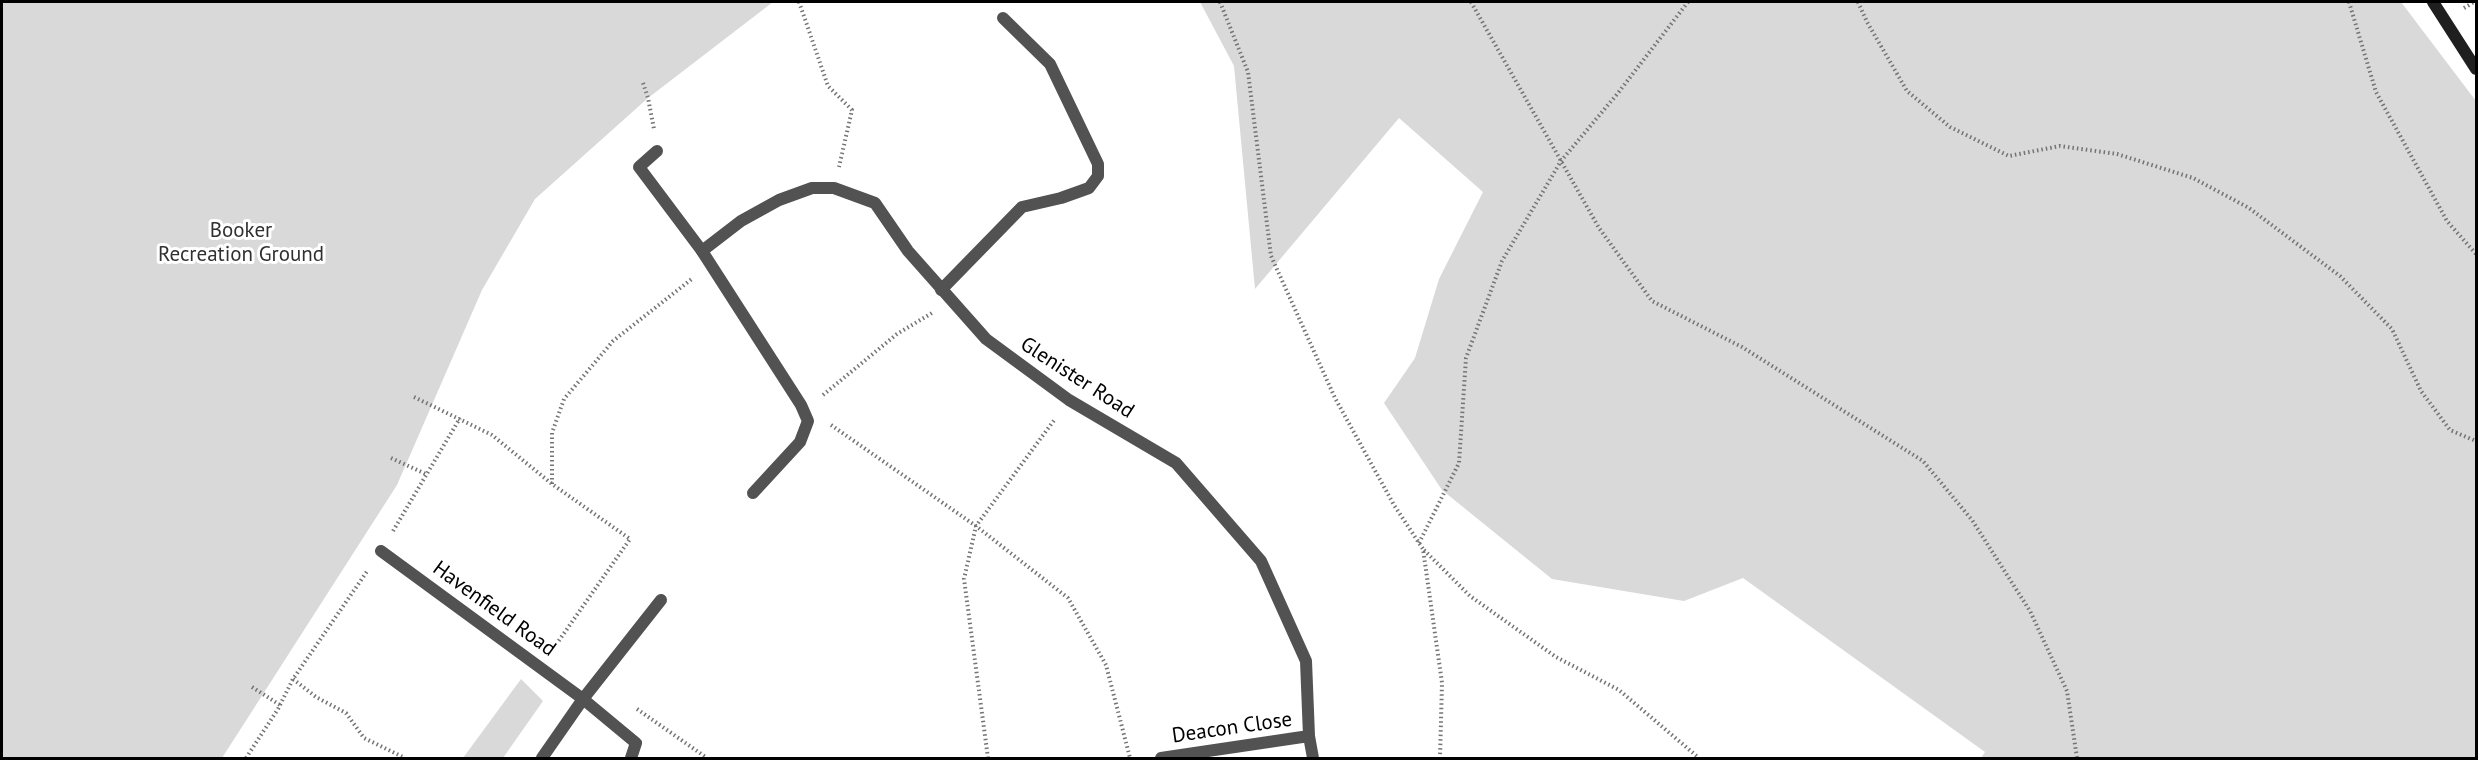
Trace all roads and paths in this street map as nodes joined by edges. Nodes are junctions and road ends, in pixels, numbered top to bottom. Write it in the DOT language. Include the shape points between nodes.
graph roads {
  1 [pos="799,2"];
  2 [pos="1220,2"];
  3 [pos="1471,2"];
  4 [pos="1689,2"];
  5 [pos="1858,2"];
  6 [pos="2350,2"];
  7 [pos="2433,2"];
  8 [pos="1003,18"];
  9 [pos="2476,69"];
  10 [pos="642,83"];
  11 [pos="657,151"];
  12 [pos="1561,161"];
  13 [pos="834,188"];
  14 [pos="702,251"];
  15 [pos="2476,254"];
  16 [pos="710,265"];
  17 [pos="941,290"];
  18 [pos="952,301"];
  19 [pos="414,397"];
  20 [pos="1069,400"];
  21 [pos="806,416"];
  22 [pos="460,418"];
  23 [pos="2476,441"];
  24 [pos="390,458"];
  25 [pos="426,474"];
  26 [pos="552,484"];
  27 [pos="753,493"];
  28 [pos="976,525"];
  29 [pos="1419,543"];
  30 [pos="1423,549"];
  31 [pos="381,551"];
  32 [pos="661,600"];
  33 [pos="541,666"];
  34 [pos="293,679"];
  35 [pos="252,687"];
  36 [pos="583,699"];
  37 [pos="280,705"];
  38 [pos="634,707"];
  39 [pos="1309,736"];
  40 [pos="1162,758"];
  41 [pos="246,759"];
  42 [pos="405,759"];
  43 [pos="542,759"];
  44 [pos="632,759"];
  45 [pos="707,759"];
  46 [pos="988,759"];
  47 [pos="1130,759"];
  48 [pos="1313,759"];
  49 [pos="1440,759"];
  50 [pos="1700,759"];
  51 [pos="2077,759"];
  1 -- 13 [label="path" via="828,86 852,110"];
  2 -- 29 [label="path" via="1248,72 1271,256 1335,398"];
  3 -- 12 [label="path"];
  4 -- 12 [label="path"];
  5 -- 23 [label="path" via="1907,91 1950,127 2008,156 2060,146 2116,154 2193,178 2249,208 2348,284 2392,329 2421,391 2450,430"];
  6 -- 15 [label="path" via="2376,92 2448,221"];
  7 -- 9 [label="street"];
  8 -- 17 [label="street" via="1050,64 1098,164 1098,176 1089,188 1022,207"];
  10 -- 11 [label="path"];
  11 -- 14 [label="street" via="639,167"];
  12 -- 29 [label="path" via="1502,261 1466,358 1458,462"];
  12 -- 51 [label="path" via="1599,228 1652,301 1742,347 1923,461 1972,520 2030,611 2067,691"];
  13 -- 14 [label="street, Glenister Road" via="812,188 779,200 741,221"];
  13 -- 17 [label="street, Glenister Road" via="875,203"];
  14 -- 16 [label="street"];
  16 -- 21 [label="street"];
  16 -- 26 [label="path" via="613,341 564,399 552,433"];
  17 -- 18 [label="street, Glenister Road"];
  18 -- 20 [label="street, Glenister Road" via="986,339"];
  18 -- 21 [label="path" via="897,334"];
  19 -- 22 [label="path"];
  20 -- 28 [label="path"];
  20 -- 39 [label="street, Glenister Road" via="1176,463 1261,561 1306,661"];
  21 -- 27 [label="street" via="800,442"];
  21 -- 28 [label="path" via="825,421"];
  22 -- 25 [label="path"];
  22 -- 26 [label="path" via="492,435"];
  24 -- 25 [label="path"];
  25 -- 31 [label="path"];
  26 -- 33 [label="path" via="630,539"];
  28 -- 46 [label="path" via="964,579"];
  28 -- 47 [label="path" via="1068,598 1107,665"];
  29 -- 30 [label="path"];
  30 -- 49 [label="path" via="1442,683"];
  30 -- 50 [label="path" via="1470,596 1556,657 1619,690"];
  31 -- 33 [label="street, Havenfield Road"];
  31 -- 34 [label="path"];
  32 -- 36 [label="street"];
  33 -- 36 [label="street, Havenfield Road"];
  34 -- 37 [label="path"];
  34 -- 42 [label="path" via="316,698 346,713 364,738"];
  35 -- 37 [label="path"];
  36 -- 43 [label="street"];
  36 -- 44 [label="street, Havenfield Road" via="636,742"];
  37 -- 41 [label="path"];
  38 -- 45 [label="path"];
  39 -- 40 [label="street, Deacon Close"];
  39 -- 48 [label="street, Glenister Road"];
}
